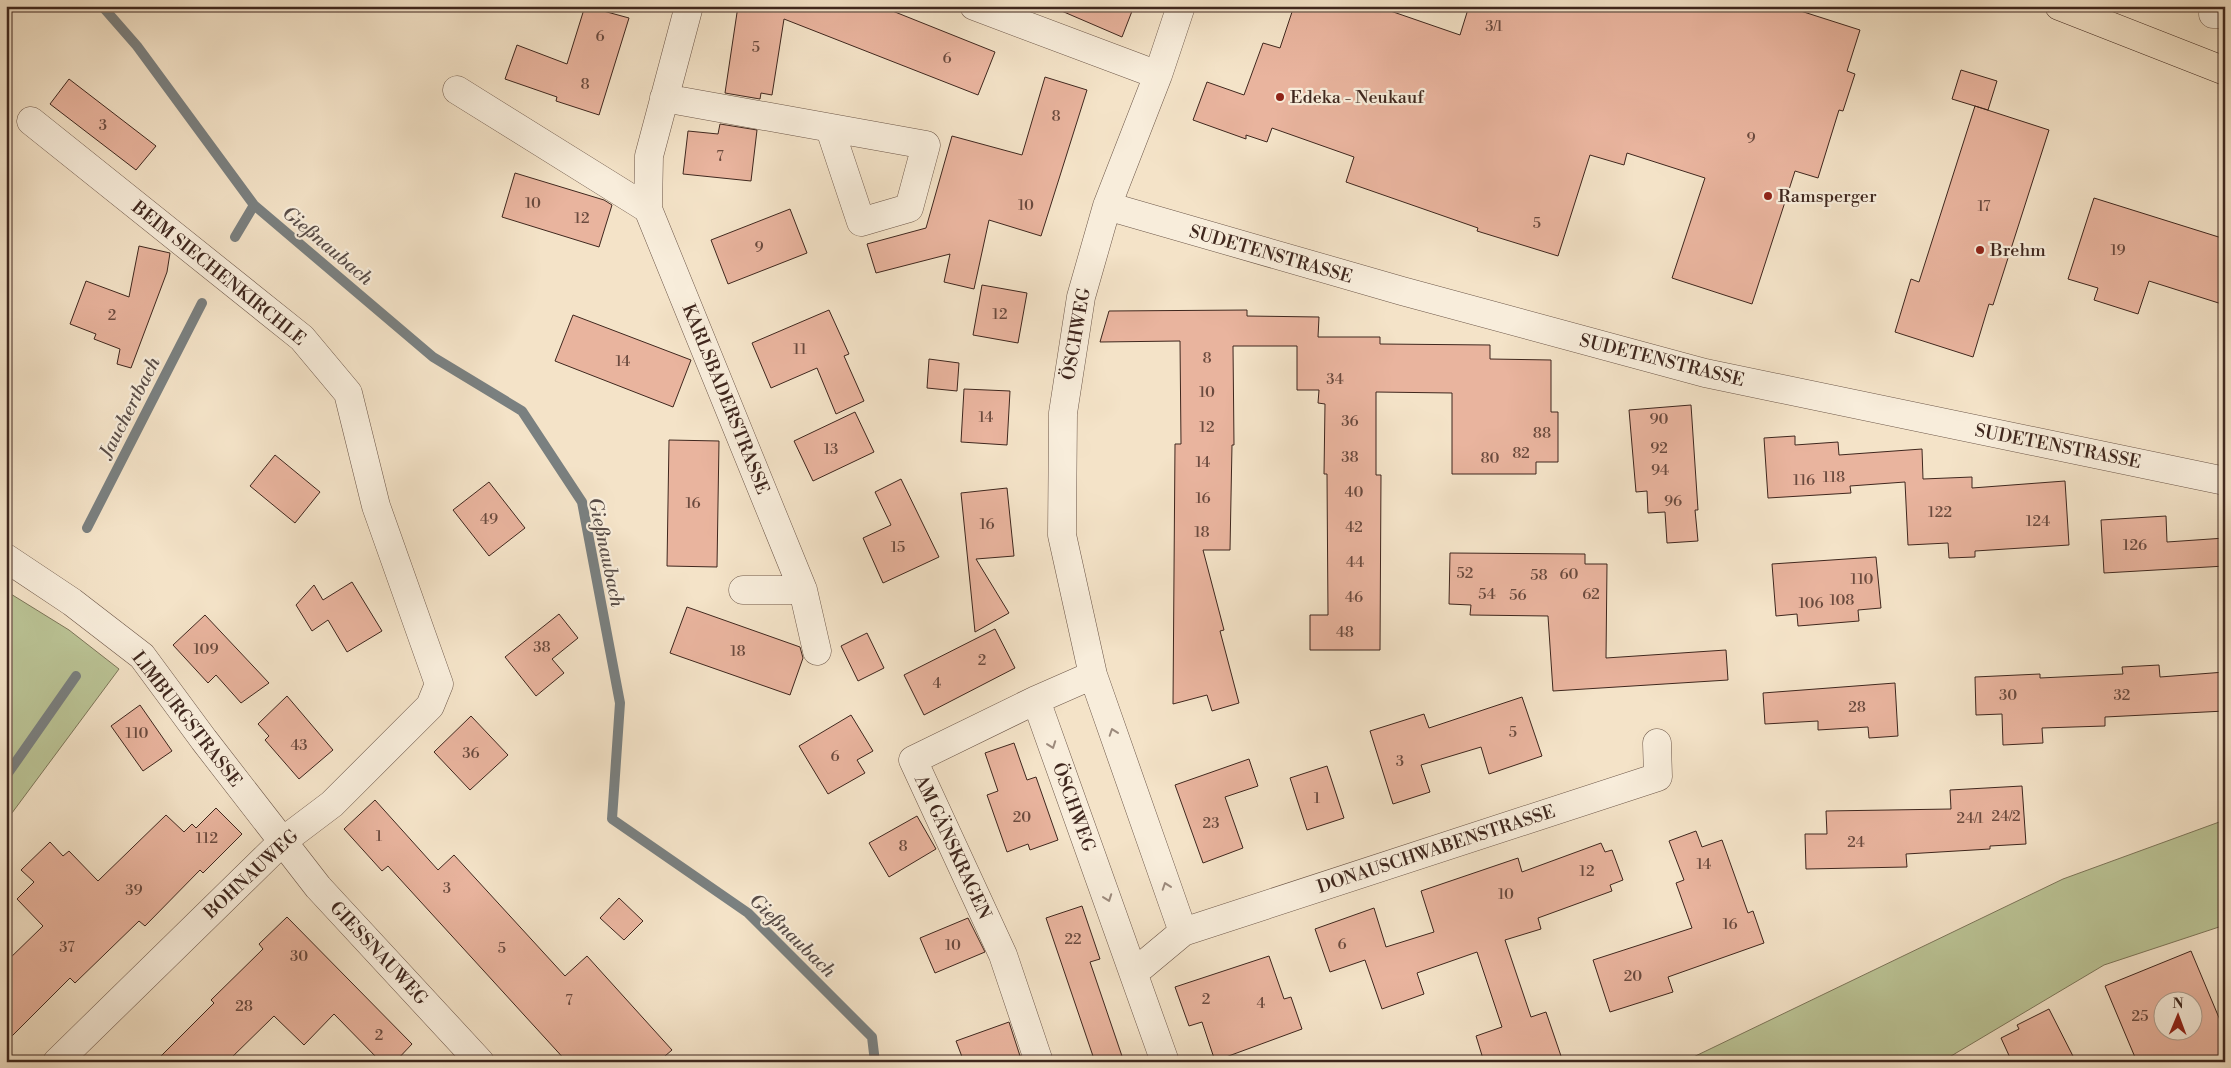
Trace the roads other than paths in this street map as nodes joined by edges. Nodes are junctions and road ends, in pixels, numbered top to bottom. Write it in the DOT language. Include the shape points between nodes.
graph roads {
  1 [pos="689,6"];
  2 [pos="974,6"];
  3 [pos="1181,6"];
  4 [pos="2059,6"];
  5 [pos="2225,71"];
  6 [pos="1158,75"];
  7 [pos="457,90"];
  8 [pos="664,98"];
  9 [pos="31,121"];
  10 [pos="830,129"];
  11 [pos="1107,206"];
  12 [pos="648,209"];
  13 [pos="2225,481"];
  14 [pos="6,558"];
  15 [pos="743,590"];
  16 [pos="803,590"];
  17 [pos="817,651"];
  18 [pos="1093,675"];
  19 [pos="439,684"];
  20 [pos="1036,700"];
  21 [pos="1657,743"];
  22 [pos="283,841"];
  23 [pos="1182,932"];
  24 [pos="1134,972"];
  25 [pos="57,1062"];
  26 [pos="480,1062"];
  27 [pos="1040,1062"];
  28 [pos="1165,1062"];
  1 -- 8 [label="street, KARLSBADERSTRASSE"];
  2 -- 6 [label="street"];
  3 -- 6 [label="street, ÖSCHWEG"];
  4 -- 5 [label="main road"];
  6 -- 11 [label="street, ÖSCHWEG"];
  7 -- 12 [label="street"];
  8 -- 10 [label="street"];
  8 -- 12 [label="street, KARLSBADERSTRASSE" via="649,156"];
  9 -- 19 [label="street, BEIM SIECHENKIRCHLE" via="302,338 348,393 376,506"];
  11 -- 13 [label="street, SUDETENSTRASSE" via="1402,292 1705,373"];
  11 -- 18 [label="street, ÖSCHWEG" via="1081,297 1063,413 1062,535"];
  12 -- 16 [label="street, KARLSBADERSTRASSE"];
  14 -- 22 [label="street, LIMBURGSTRASSE" via="72,602 142,656"];
  15 -- 16 [label="street"];
  16 -- 17 [label="street, KARLSBADERSTRASSE"];
  18 -- 20 [label="street"];
  23 -- 18 [label="street, ÖSCHWEG, one-way"];
  19 -- 22 [label="street, BOHNAUWEG" via="430,706 332,804"];
  20 -- 24 [label="street, ÖSCHWEG, one-way"];
  20 -- 27 [label="street, AM GÄNSKRAGEN" via="913,760 1003,955"];
  21 -- 23 [label="street, DONAUSCHWABENSTRASSE" via="1658,777"];
  22 -- 25 [label="street, BOHNAUWEG"];
  22 -- 26 [label="street, GIESSNAUWEG" via="318,887"];
  23 -- 24 [label="street"];
  24 -- 28 [label="street, ÖSCHWEG"];
}
